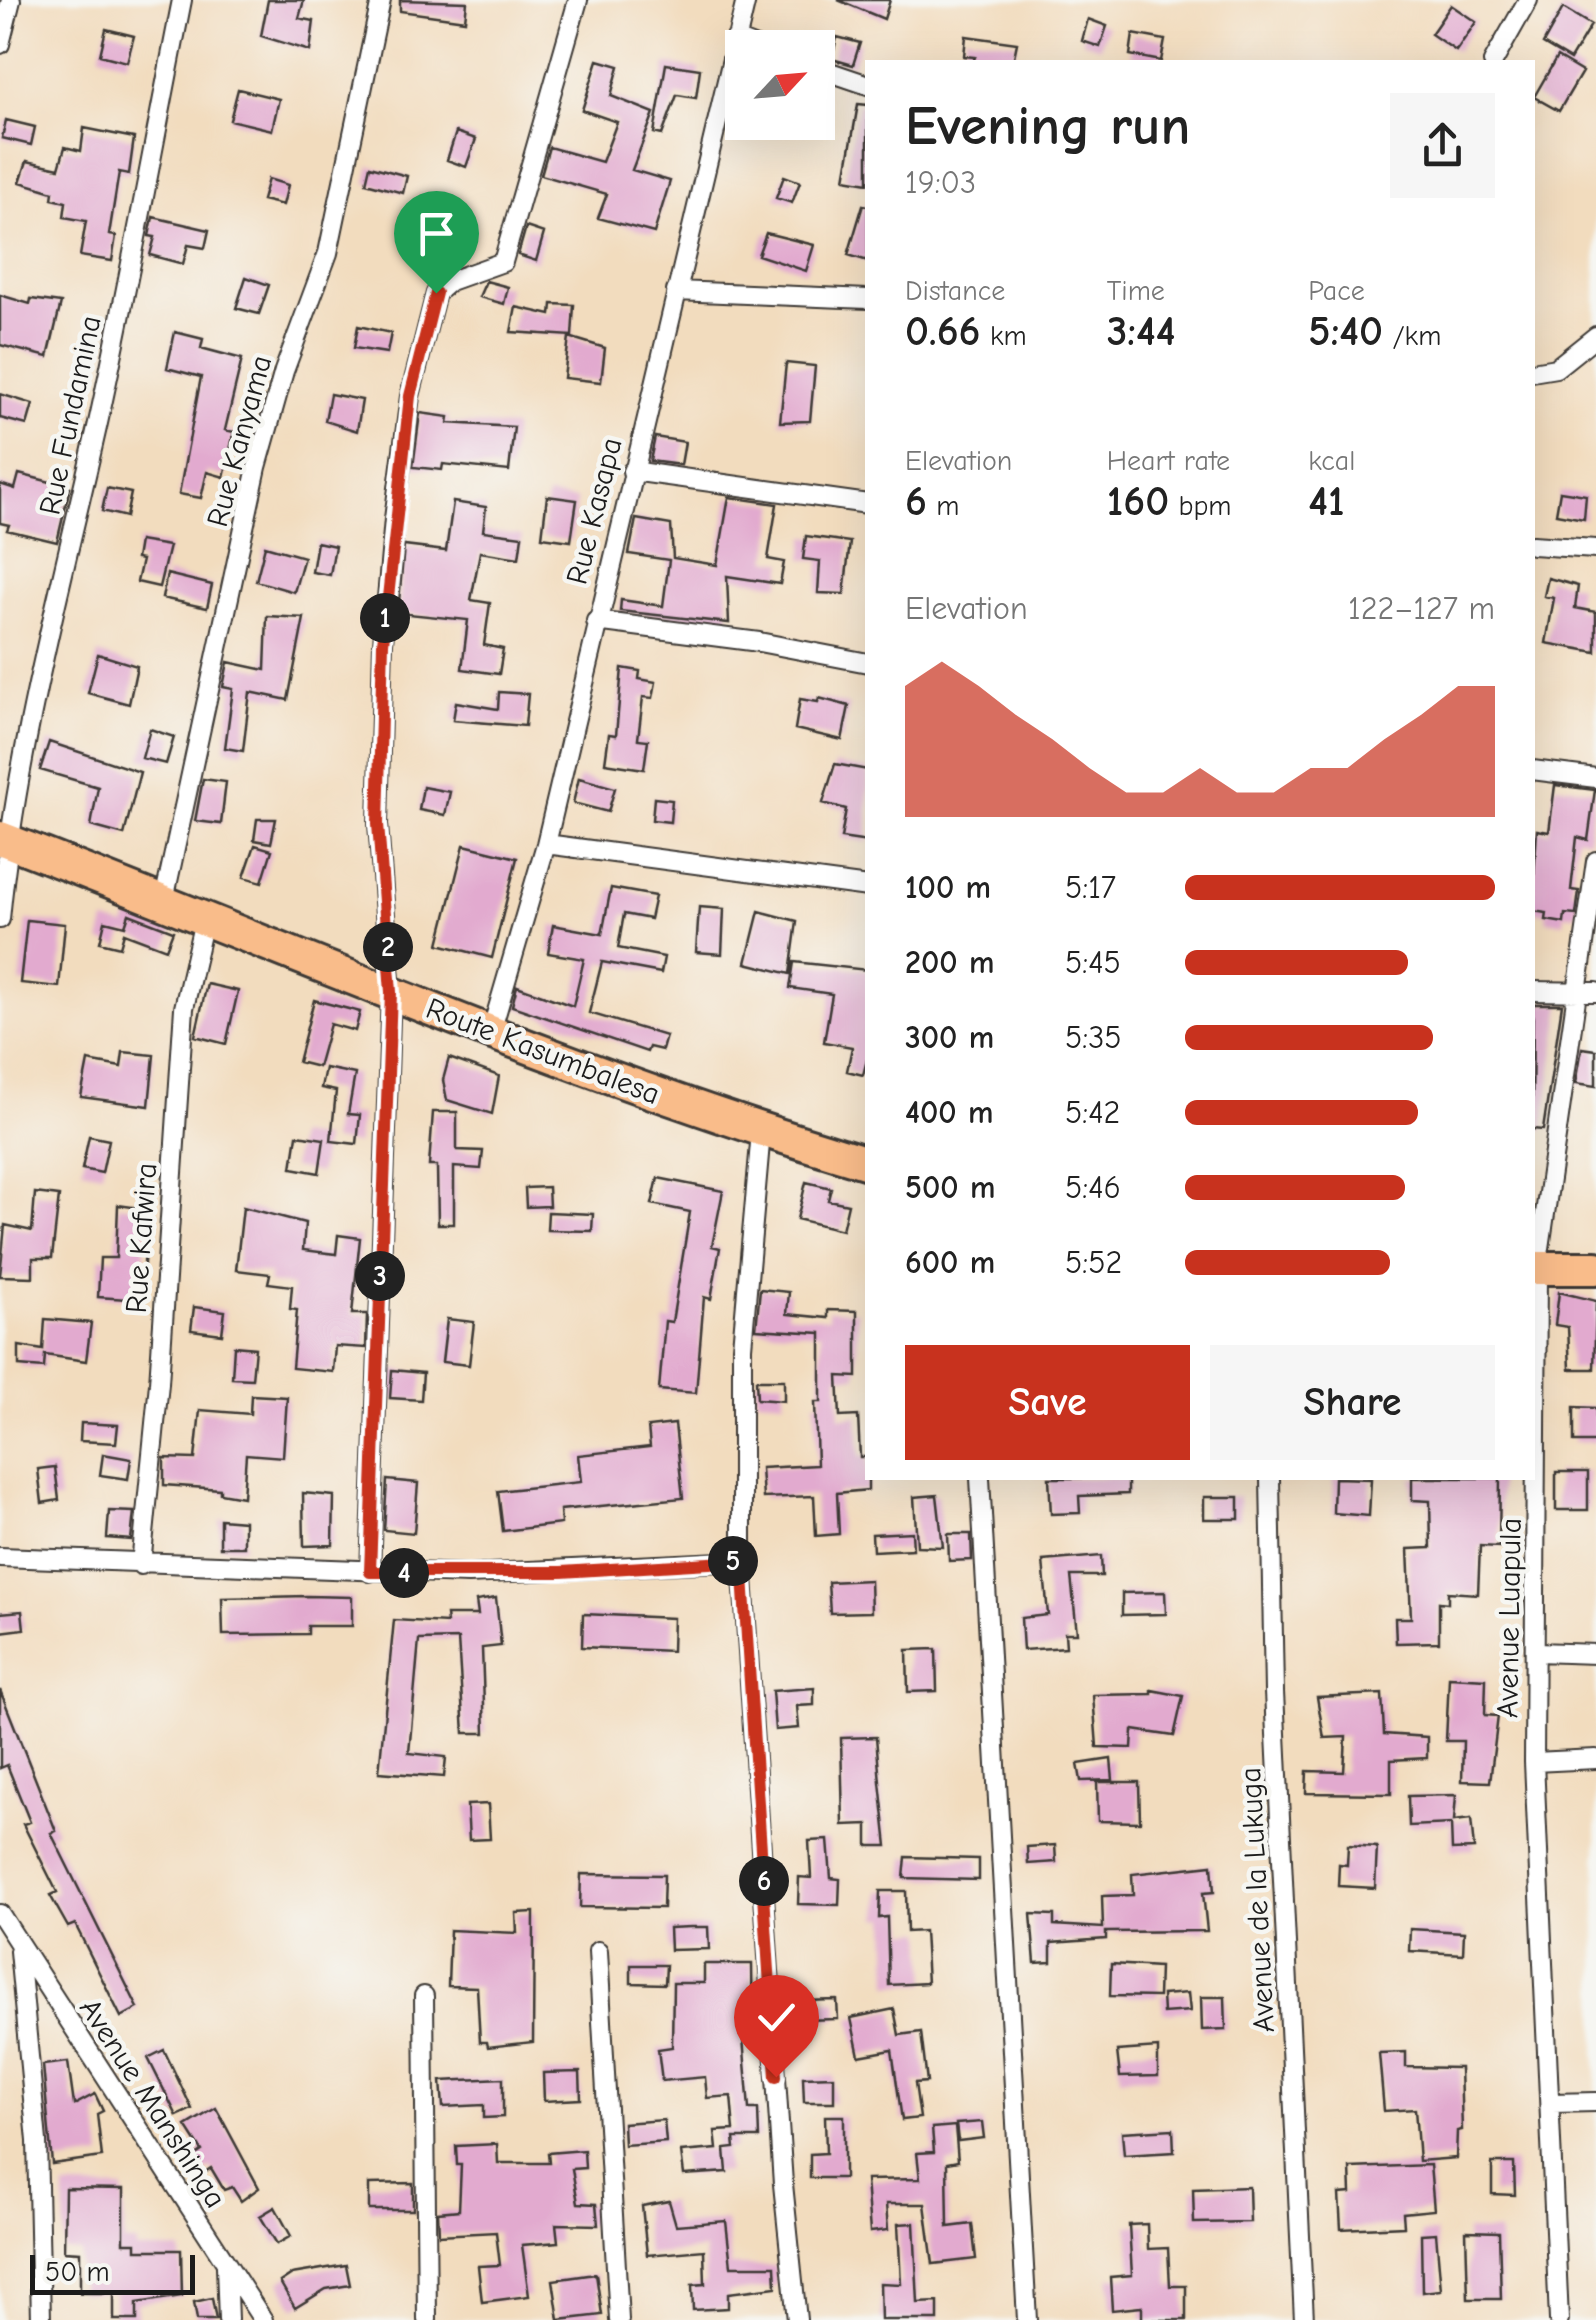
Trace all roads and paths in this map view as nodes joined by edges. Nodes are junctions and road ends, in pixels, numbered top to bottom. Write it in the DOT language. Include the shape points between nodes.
graph roads {
  1 [pos="11,0"];
  2 [pos="182,0"];
  3 [pos="381,0"];
  4 [pos="578,0"];
  5 [pos="746,0"];
  6 [pos="1528,0"];
  7 [pos="737,30"];
  8 [pos="0,44"];
  9 [pos="1494,60"];
  10 [pos="835,74"];
  11 [pos="725,79"];
  12 [pos="865,84"];
  13 [pos="676,290"];
  14 [pos="865,299"];
  15 [pos="1596,336"];
  16 [pos="1535,372"];
  17 [pos="632,471"];
  18 [pos="865,504"];
  19 [pos="1535,545"];
  20 [pos="1596,549"];
  21 [pos="596,620"];
  22 [pos="865,661"];
  23 [pos="1535,770"];
  24 [pos="1596,778"];
  25 [pos="4,840"];
  26 [pos="546,844"];
  27 [pos="1596,861"];
  28 [pos="865,887"];
  29 [pos="164,900"];
  30 [pos="206,916"];
  31 [pos="0,919"];
  32 [pos="1576,990"];
  33 [pos="1535,991"];
  34 [pos="391,992"];
  35 [pos="1596,992"];
  36 [pos="491,1032"];
  37 [pos="761,1132"];
  38 [pos="865,1163"];
  39 [pos="1596,1268"];
  40 [pos="1535,1269"];
  41 [pos="980,1480"];
  42 [pos="1270,1480"];
  43 [pos="0,1557"];
  44 [pos="742,1561"];
  45 [pos="140,1564"];
  46 [pos="370,1572"];
  47 [pos="1537,1652"];
  48 [pos="1596,1654"];
  49 [pos="1596,1760"];
  50 [pos="1534,1762"];
  51 [pos="0,1914"];
  52 [pos="18,1944"];
  53 [pos="598,1951"];
  54 [pos="424,1996"];
  55 [pos="1596,2102"];
  56 [pos="1552,2103"];
  57 [pos="226,2266"];
  58 [pos="41,2320"];
  59 [pos="228,2320"];
  60 [pos="263,2320"];
  61 [pos="427,2320"];
  62 [pos="619,2320"];
  63 [pos="797,2320"];
  64 [pos="1026,2320"];
  65 [pos="1304,2320"];
  66 [pos="1559,2320"];
  1 -- 8 [label="street"];
  2 -- 25 [label="street, Rue Fundamina" via="99,418"];
  3 -- 29 [label="street, Rue Kanyama" via="328,253 284,371 258,467"];
  4 -- 34 [label="street" via="503,262 450,281 436,293 410,396 383,643 378,824"];
  5 -- 7 [label="street, Rue Kasapa"];
  6 -- 9 [label="street"];
  10 -- 12 [label="street"];
  11 -- 13 [label="street, Rue Kasapa"];
  13 -- 14 [label="street"];
  13 -- 17 [label="street, Rue Kasapa"];
  15 -- 16 [label="street" via="1556,368"];
  17 -- 18 [label="street"];
  17 -- 21 [label="street, Rue Kasapa"];
  19 -- 20 [label="street"];
  21 -- 22 [label="street"];
  21 -- 26 [label="street, Rue Kasapa"];
  23 -- 24 [label="street"];
  25 -- 29 [label="highway, Route Kasumbalesa"];
  25 -- 31 [label="street, Rue Fundamina"];
  26 -- 28 [label="street"];
  26 -- 36 [label="street, Rue Kasapa"];
  27 -- 32 [label="street, Avenue Luapula"];
  29 -- 30 [label="highway, Route Kasumbalesa"];
  30 -- 34 [label="highway, Route Kasumbalesa"];
  30 -- 45 [label="street, Rue Kafwira" via="184,1008"];
  32 -- 33 [label="street"];
  32 -- 35 [label="street"];
  32 -- 40 [label="street, Avenue Luapula"];
  34 -- 36 [label="highway, Route Kasumbalesa"];
  34 -- 46 [label="street"];
  36 -- 37 [label="highway, Route Kasumbalesa"];
  37 -- 38 [label="highway, Route Kasumbalesa"];
  37 -- 44 [label="street" via="742,1347"];
  39 -- 40 [label="highway"];
  40 -- 47 [label="street, Avenue Luapula"];
  41 -- 64 [label="street"];
  42 -- 65 [label="street, Avenue de la Lukuga"];
  43 -- 45 [label="street"];
  44 -- 46 [label="street" via="561,1572"];
  44 -- 63 [label="street" via="782,2184"];
  45 -- 46 [label="street"];
  47 -- 48 [label="street"];
  47 -- 50 [label="street, Avenue Luapula"];
  49 -- 50 [label="street"];
  50 -- 56 [label="street, Avenue Luapula"];
  51 -- 52 [label="street, Avenue Manshinga"];
  52 -- 57 [label="street, Avenue Manshinga"];
  52 -- 58 [label="street" via="38,2141"];
  53 -- 62 [label="street"];
  54 -- 61 [label="street"];
  55 -- 56 [label="street"];
  56 -- 66 [label="street, Avenue Luapula"];
  57 -- 59 [label="street"];
  57 -- 60 [label="street, Avenue Manshinga"];
}
